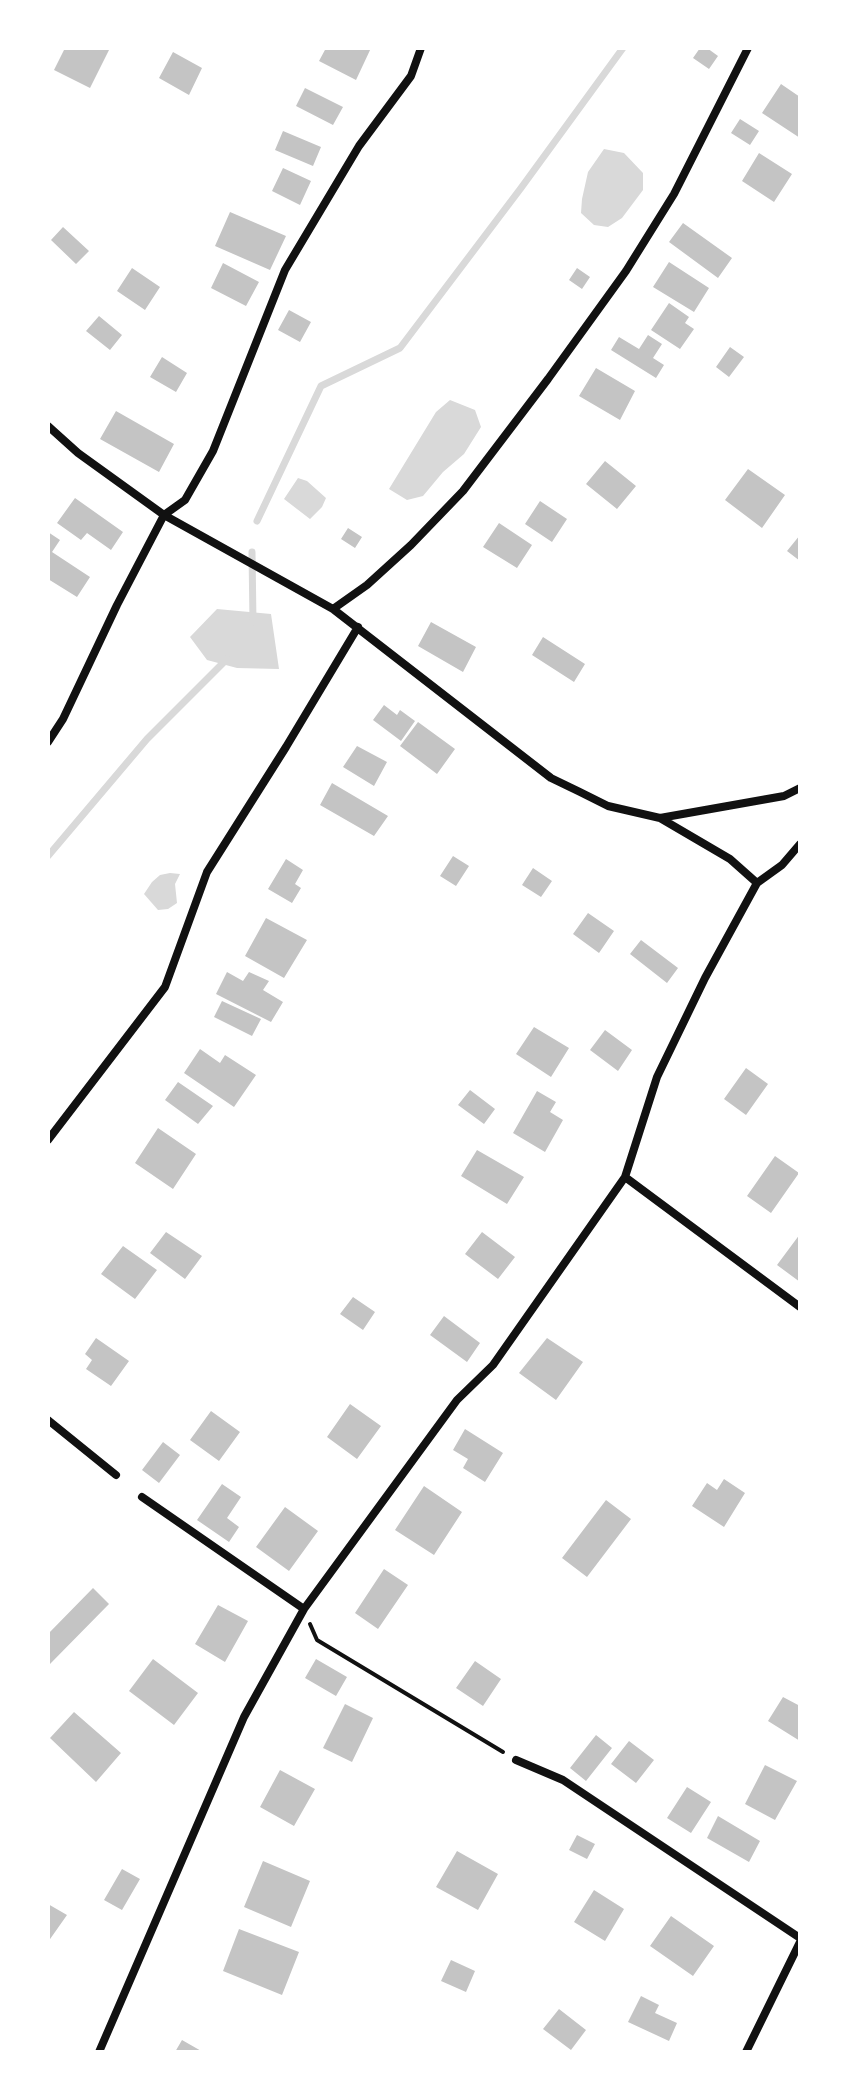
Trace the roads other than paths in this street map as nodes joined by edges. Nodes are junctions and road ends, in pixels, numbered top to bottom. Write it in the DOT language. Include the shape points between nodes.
graph roads {
  1 [pos="421,48"];
  2 [pos="748,48"];
  3 [pos="48,426"];
  4 [pos="164,515"];
  5 [pos="333,609"];
  6 [pos="358,627"];
  7 [pos="48,742"];
  8 [pos="800,788"];
  9 [pos="660,818"];
  10 [pos="800,844"];
  11 [pos="757,883"];
  12 [pos="48,1140"];
  13 [pos="625,1177"];
  14 [pos="800,1307"];
  15 [pos="48,1420"];
  16 [pos="116,1475"];
  17 [pos="142,1497"];
  18 [pos="304,1609"];
  19 [pos="516,1760"];
  20 [pos="800,1940"];
  21 [pos="99,2052"];
  22 [pos="746,2052"];
  1 -- 4 [label="street" via="411,76 359,146 285,270 213,451 185,500"];
  2 -- 5 [label="street" via="674,194 548,379 463,491 367,585"];
  3 -- 4 [label="street"];
  4 -- 5 [label="street"];
  4 -- 7 [label="street"];
  5 -- 6 [label="street"];
  6 -- 9 [label="street" via="551,778 608,806"];
  6 -- 12 [label="street" via="207,872 165,987"];
  8 -- 9 [label="street" via="784,796"];
  9 -- 11 [label="street" via="730,859"];
  10 -- 11 [label="street"];
  11 -- 13 [label="street" via="657,1077"];
  13 -- 14 [label="street"];
  13 -- 18 [label="street" via="493,1365 457,1400"];
  15 -- 16 [label="street"];
  17 -- 18 [label="street"];
  18 -- 21 [label="street" via="244,1717"];
  19 -- 20 [label="street" via="563,1780"];
  20 -- 22 [label="street"];
}
